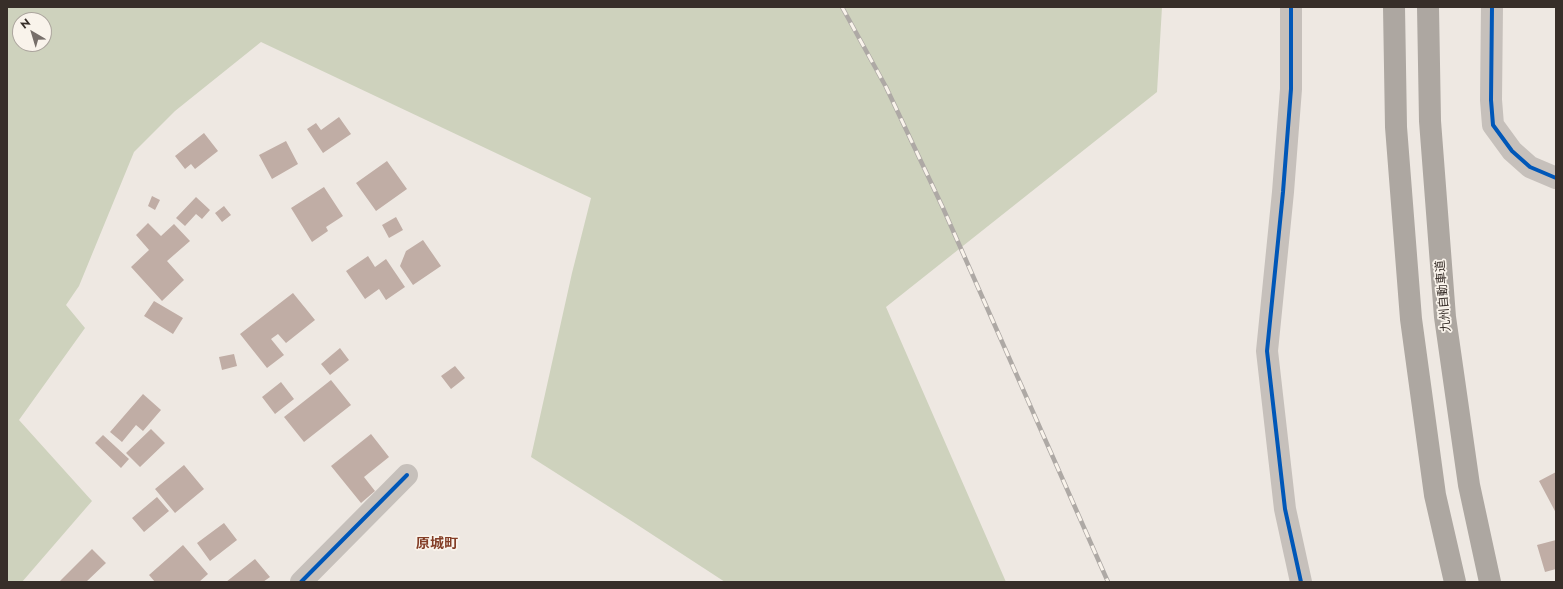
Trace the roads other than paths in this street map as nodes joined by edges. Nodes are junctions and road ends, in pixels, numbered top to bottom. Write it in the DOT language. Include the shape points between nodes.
graph roads {
  1 [pos="1291,7"];
  2 [pos="1394,7"];
  3 [pos="1428,7"];
  4 [pos="1492,7"];
  5 [pos="1556,178"];
  6 [pos="407,475"];
  7 [pos="301,582"];
  8 [pos="1301,582"];
  9 [pos="1455,582"];
  10 [pos="1490,582"];
  1 -- 8 [label="street" via="1291,89 1266,351 1285,509"];
  2 -- 9 [label="highway" via="1396,127 1411,319 1435,495"];
  3 -- 10 [label="highway, 九州自動車道" via="1430,121 1445,317 1470,485"];
  4 -- 5 [label="street" via="1493,125 1512,151 1530,167"];
  6 -- 7 [label="street"];
}
